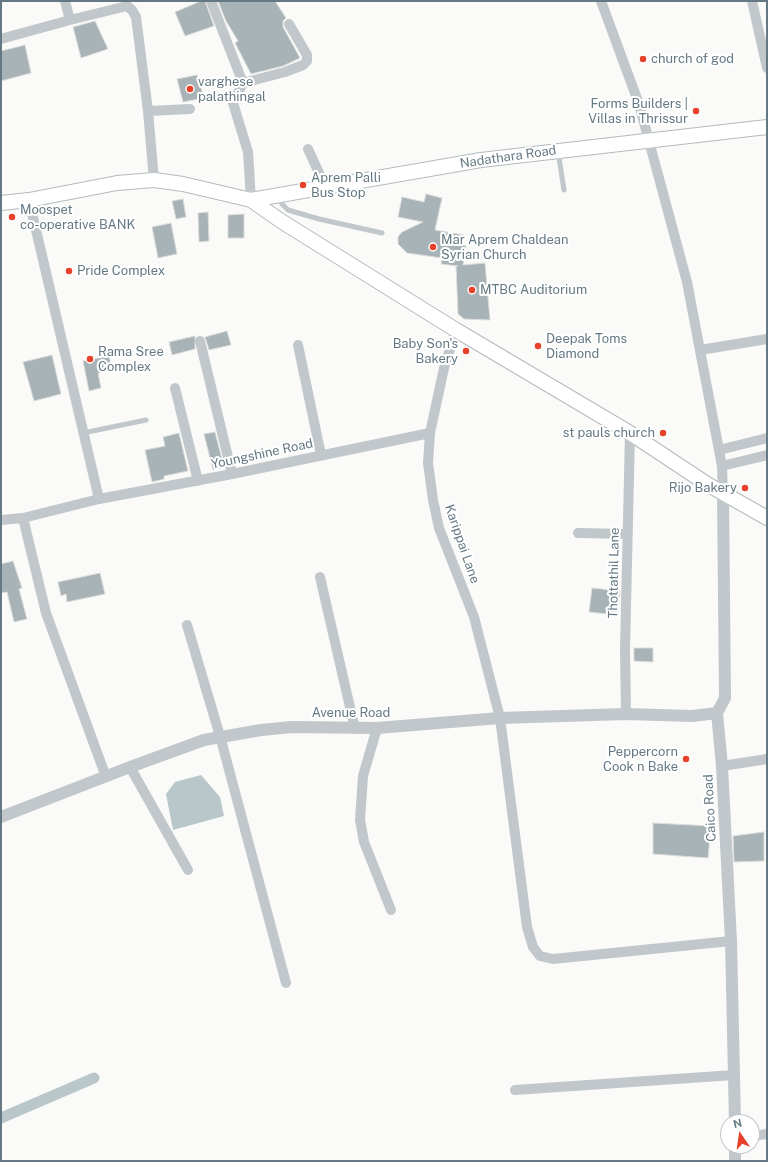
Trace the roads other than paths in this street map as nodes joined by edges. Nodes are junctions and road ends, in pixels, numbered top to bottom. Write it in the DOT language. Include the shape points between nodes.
graph roads {
  1 [pos="65,1"];
  2 [pos="211,1"];
  3 [pos="601,1"];
  4 [pos="752,1"];
  5 [pos="127,4"];
  6 [pos="70,20"];
  7 [pos="289,24"];
  8 [pos="1,39"];
  9 [pos="767,68"];
  10 [pos="243,83"];
  11 [pos="190,109"];
  12 [pos="148,111"];
  13 [pos="767,127"];
  14 [pos="650,140"];
  15 [pos="308,149"];
  16 [pos="558,150"];
  17 [pos="154,180"];
  18 [pos="325,186"];
  19 [pos="564,190"];
  20 [pos="279,195"];
  21 [pos="29,200"];
  22 [pos="251,200"];
  23 [pos="1,203"];
  24 [pos="382,233"];
  25 [pos="456,330"];
  26 [pos="767,339"];
  27 [pos="200,341"];
  28 [pos="298,345"];
  29 [pos="700,350"];
  30 [pos="175,388"];
  31 [pos="146,420"];
  32 [pos="430,432"];
  33 [pos="83,433"];
  34 [pos="630,433"];
  35 [pos="767,438"];
  36 [pos="719,450"];
  37 [pos="321,455"];
  38 [pos="767,455"];
  39 [pos="722,466"];
  40 [pos="232,474"];
  41 [pos="198,481"];
  42 [pos="723,494"];
  43 [pos="99,499"];
  44 [pos="23,518"];
  45 [pos="767,518"];
  46 [pos="1,520"];
  47 [pos="578,532"];
  48 [pos="628,534"];
  49 [pos="320,577"];
  50 [pos="187,625"];
  51 [pos="717,713"];
  52 [pos="626,714"];
  53 [pos="500,718"];
  54 [pos="377,728"];
  55 [pos="355,729"];
  56 [pos="220,736"];
  57 [pos="767,759"];
  58 [pos="722,766"];
  59 [pos="130,767"];
  60 [pos="106,777"];
  61 [pos="1,817"];
  62 [pos="188,870"];
  63 [pos="390,910"];
  64 [pos="731,941"];
  65 [pos="286,983"];
  66 [pos="734,1075"];
  67 [pos="515,1090"];
  68 [pos="735,1114"];
  1 -- 6 [label="street"];
  2 -- 10 [label="street"];
  3 -- 14 [label="street"];
  4 -- 9 [label="street"];
  5 -- 6 [label="street"];
  5 -- 12 [label="street" via="136,17"];
  6 -- 8 [label="street"];
  7 -- 10 [label="street" via="307,55 307,61 285,72"];
  10 -- 22 [label="street" via="233,103 248,152"];
  11 -- 12 [label="street"];
  12 -- 17 [label="street"];
  13 -- 14 [label="main road, Nadathara Road"];
  14 -- 16 [label="main road, Nadathara Road"];
  14 -- 29 [label="street" via="687,282"];
  15 -- 18 [label="street"];
  16 -- 18 [label="main road, Nadathara Road"];
  16 -- 19 [label="lane"];
  17 -- 21 [label="main road" via="117,183"];
  17 -- 22 [label="main road"];
  18 -- 20 [label="main road, Nadathara Road"];
  20 -- 22 [label="main road, Nadathara Road"];
  20 -- 24 [label="lane" via="282,204 288,210 319,220"];
  21 -- 23 [label="main road"];
  21 -- 33 [label="street"];
  22 -- 25 [label="main road"];
  25 -- 32 [label="street, Karippai Lane" via="444,368"];
  25 -- 34 [label="main road"];
  26 -- 29 [label="street"];
  27 -- 40 [label="street"];
  28 -- 37 [label="street"];
  29 -- 36 [label="street"];
  30 -- 41 [label="street"];
  31 -- 33 [label="lane"];
  32 -- 37 [label="street, Youngshine Road"];
  32 -- 53 [label="street, Karippai Lane" via="428,463 433,500 440,528 474,617"];
  33 -- 43 [label="street"];
  34 -- 42 [label="main road"];
  34 -- 48 [label="street, Thottathil Lane"];
  35 -- 36 [label="street"];
  36 -- 39 [label="street"];
  37 -- 40 [label="street, Youngshine Road"];
  38 -- 39 [label="street"];
  39 -- 42 [label="street"];
  40 -- 41 [label="street, Youngshine Road"];
  41 -- 43 [label="street, Youngshine Road"];
  42 -- 45 [label="main road"];
  42 -- 51 [label="street, Caico Road" via="725,698"];
  43 -- 44 [label="street, Youngshine Road"];
  44 -- 46 [label="street, Youngshine Road"];
  44 -- 60 [label="street" via="48,620"];
  47 -- 48 [label="street"];
  48 -- 52 [label="street, Thottathil Lane"];
  49 -- 55 [label="street"];
  50 -- 56 [label="street"];
  51 -- 52 [label="street, Avenue Road" via="692,716"];
  51 -- 58 [label="street, Caico Road"];
  52 -- 53 [label="street, Avenue Road"];
  53 -- 54 [label="street, Avenue Road"];
  53 -- 64 [label="street, Karippai Lane" via="527,927 533,947 540,956 553,959 567,958"];
  54 -- 55 [label="street, Avenue Road"];
  54 -- 63 [label="street" via="363,776 360,820 364,842"];
  55 -- 56 [label="street, Avenue Road" via="292,727"];
  56 -- 59 [label="street, Avenue Road"];
  56 -- 65 [label="street"];
  57 -- 58 [label="street"];
  58 -- 64 [label="street, Caico Road"];
  59 -- 60 [label="street, Avenue Road"];
  59 -- 62 [label="street"];
  60 -- 61 [label="street, Avenue Road"];
  64 -- 66 [label="street, Caico Road"];
  66 -- 67 [label="street"];
  66 -- 68 [label="street, Caico Road"];
}
